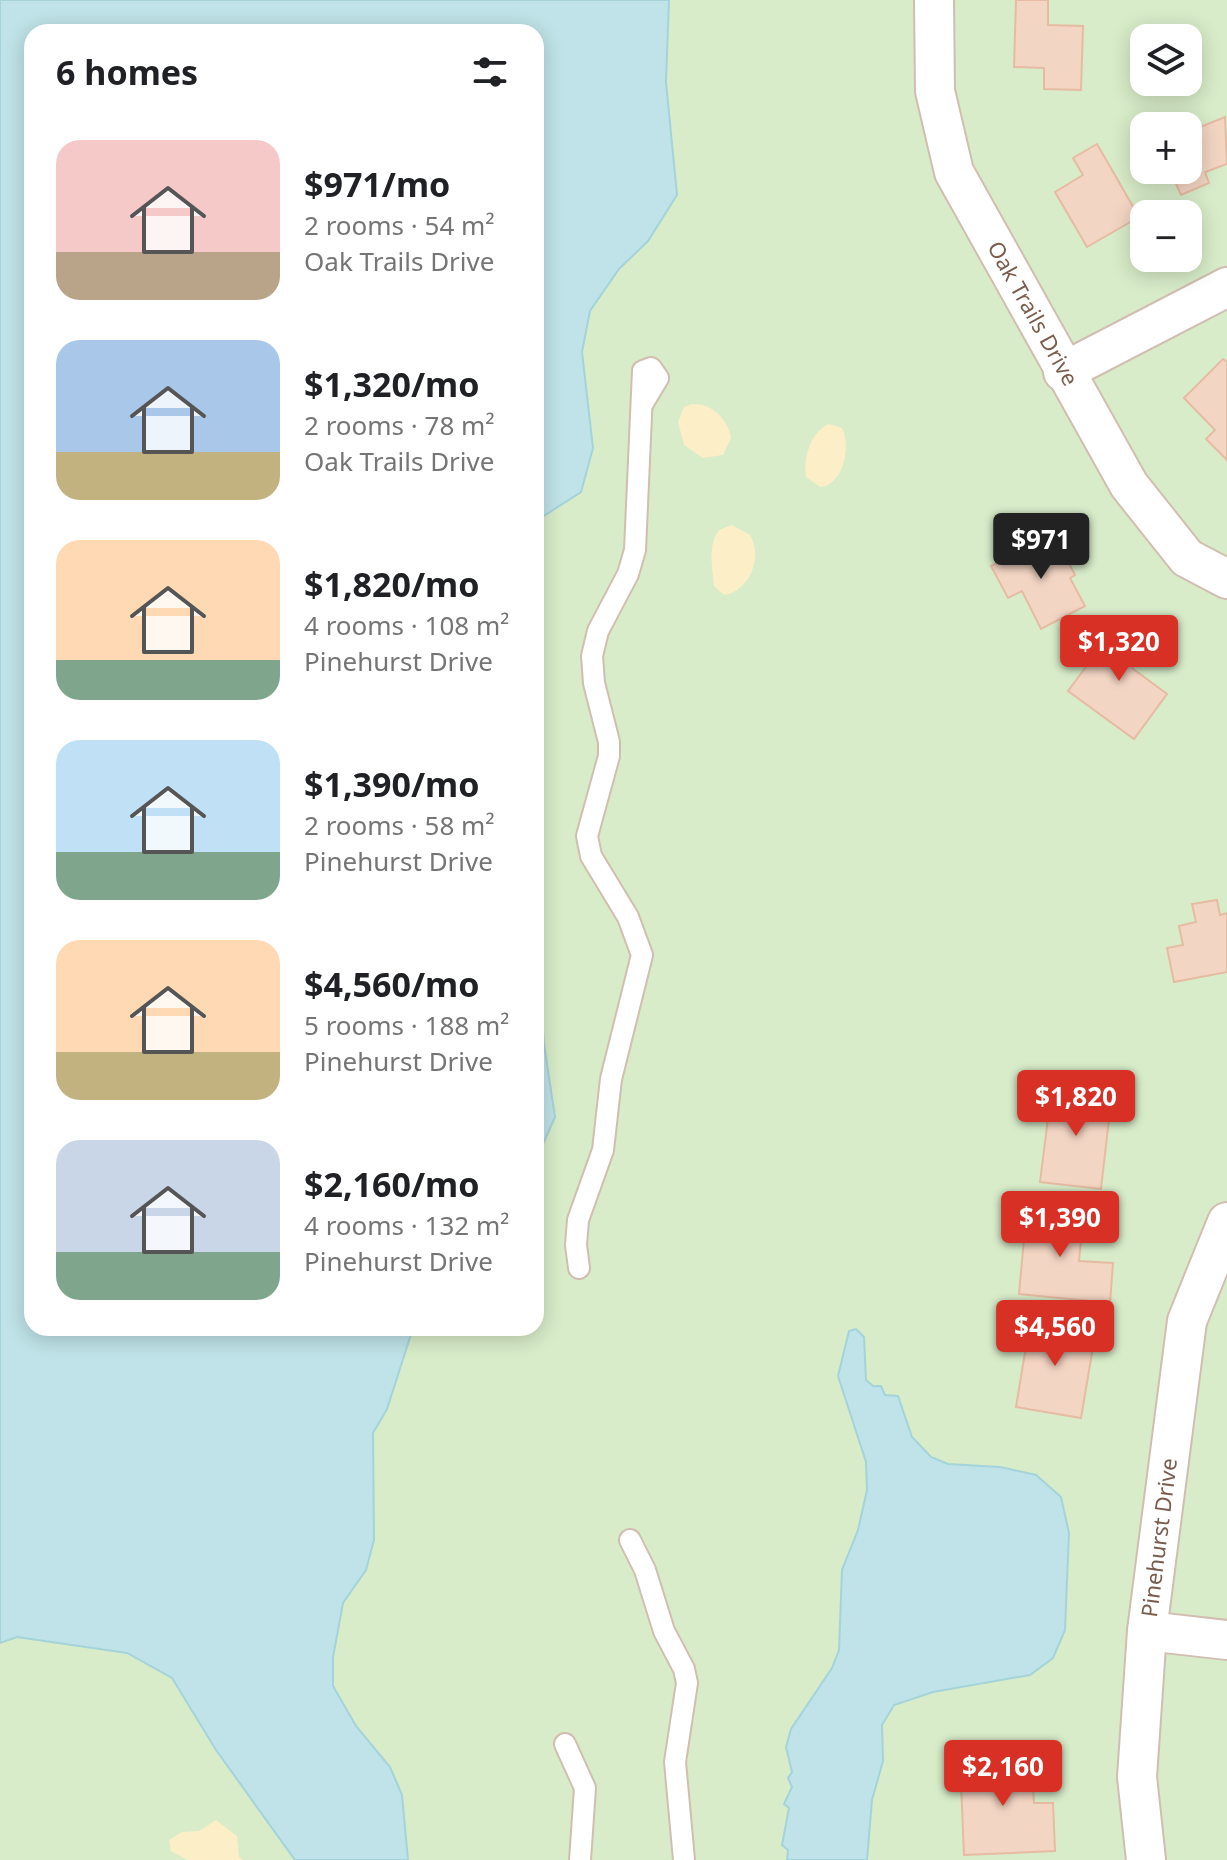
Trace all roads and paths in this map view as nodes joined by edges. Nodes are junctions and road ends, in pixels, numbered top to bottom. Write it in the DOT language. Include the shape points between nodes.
graph roads {
  1 [pos="934,0"];
  2 [pos="1227,287"];
  3 [pos="1063,372"];
  4 [pos="643,403"];
  5 [pos="1227,579"];
  6 [pos="1227,1222"];
  7 [pos="579,1268"];
  8 [pos="630,1540"];
  9 [pos="1147,1631"];
  10 [pos="1227,1640"];
  11 [pos="565,1744"];
  12 [pos="580,1860"];
  13 [pos="684,1860"];
  14 [pos="1146,1860"];
  1 -- 3 [label="street, Oak Trails Drive" via="935,91 954,172"];
  2 -- 3 [label="street"];
  3 -- 5 [label="street, Oak Trails Drive" via="1129,485 1187,558"];
  4 -- 7 [label="lane" via="635,550 592,656 609,756 587,836 595,867 628,917 642,955 611,1079 603,1150 578,1220"];
  6 -- 9 [label="street, Pinehurst Drive" via="1187,1321"];
  8 -- 13 [label="lane" via="687,1683 675,1762"];
  9 -- 10 [label="street"];
  9 -- 14 [label="street, Pinehurst Drive" via="1137,1777"];
  11 -- 12 [label="lane" via="585,1788"];
}
